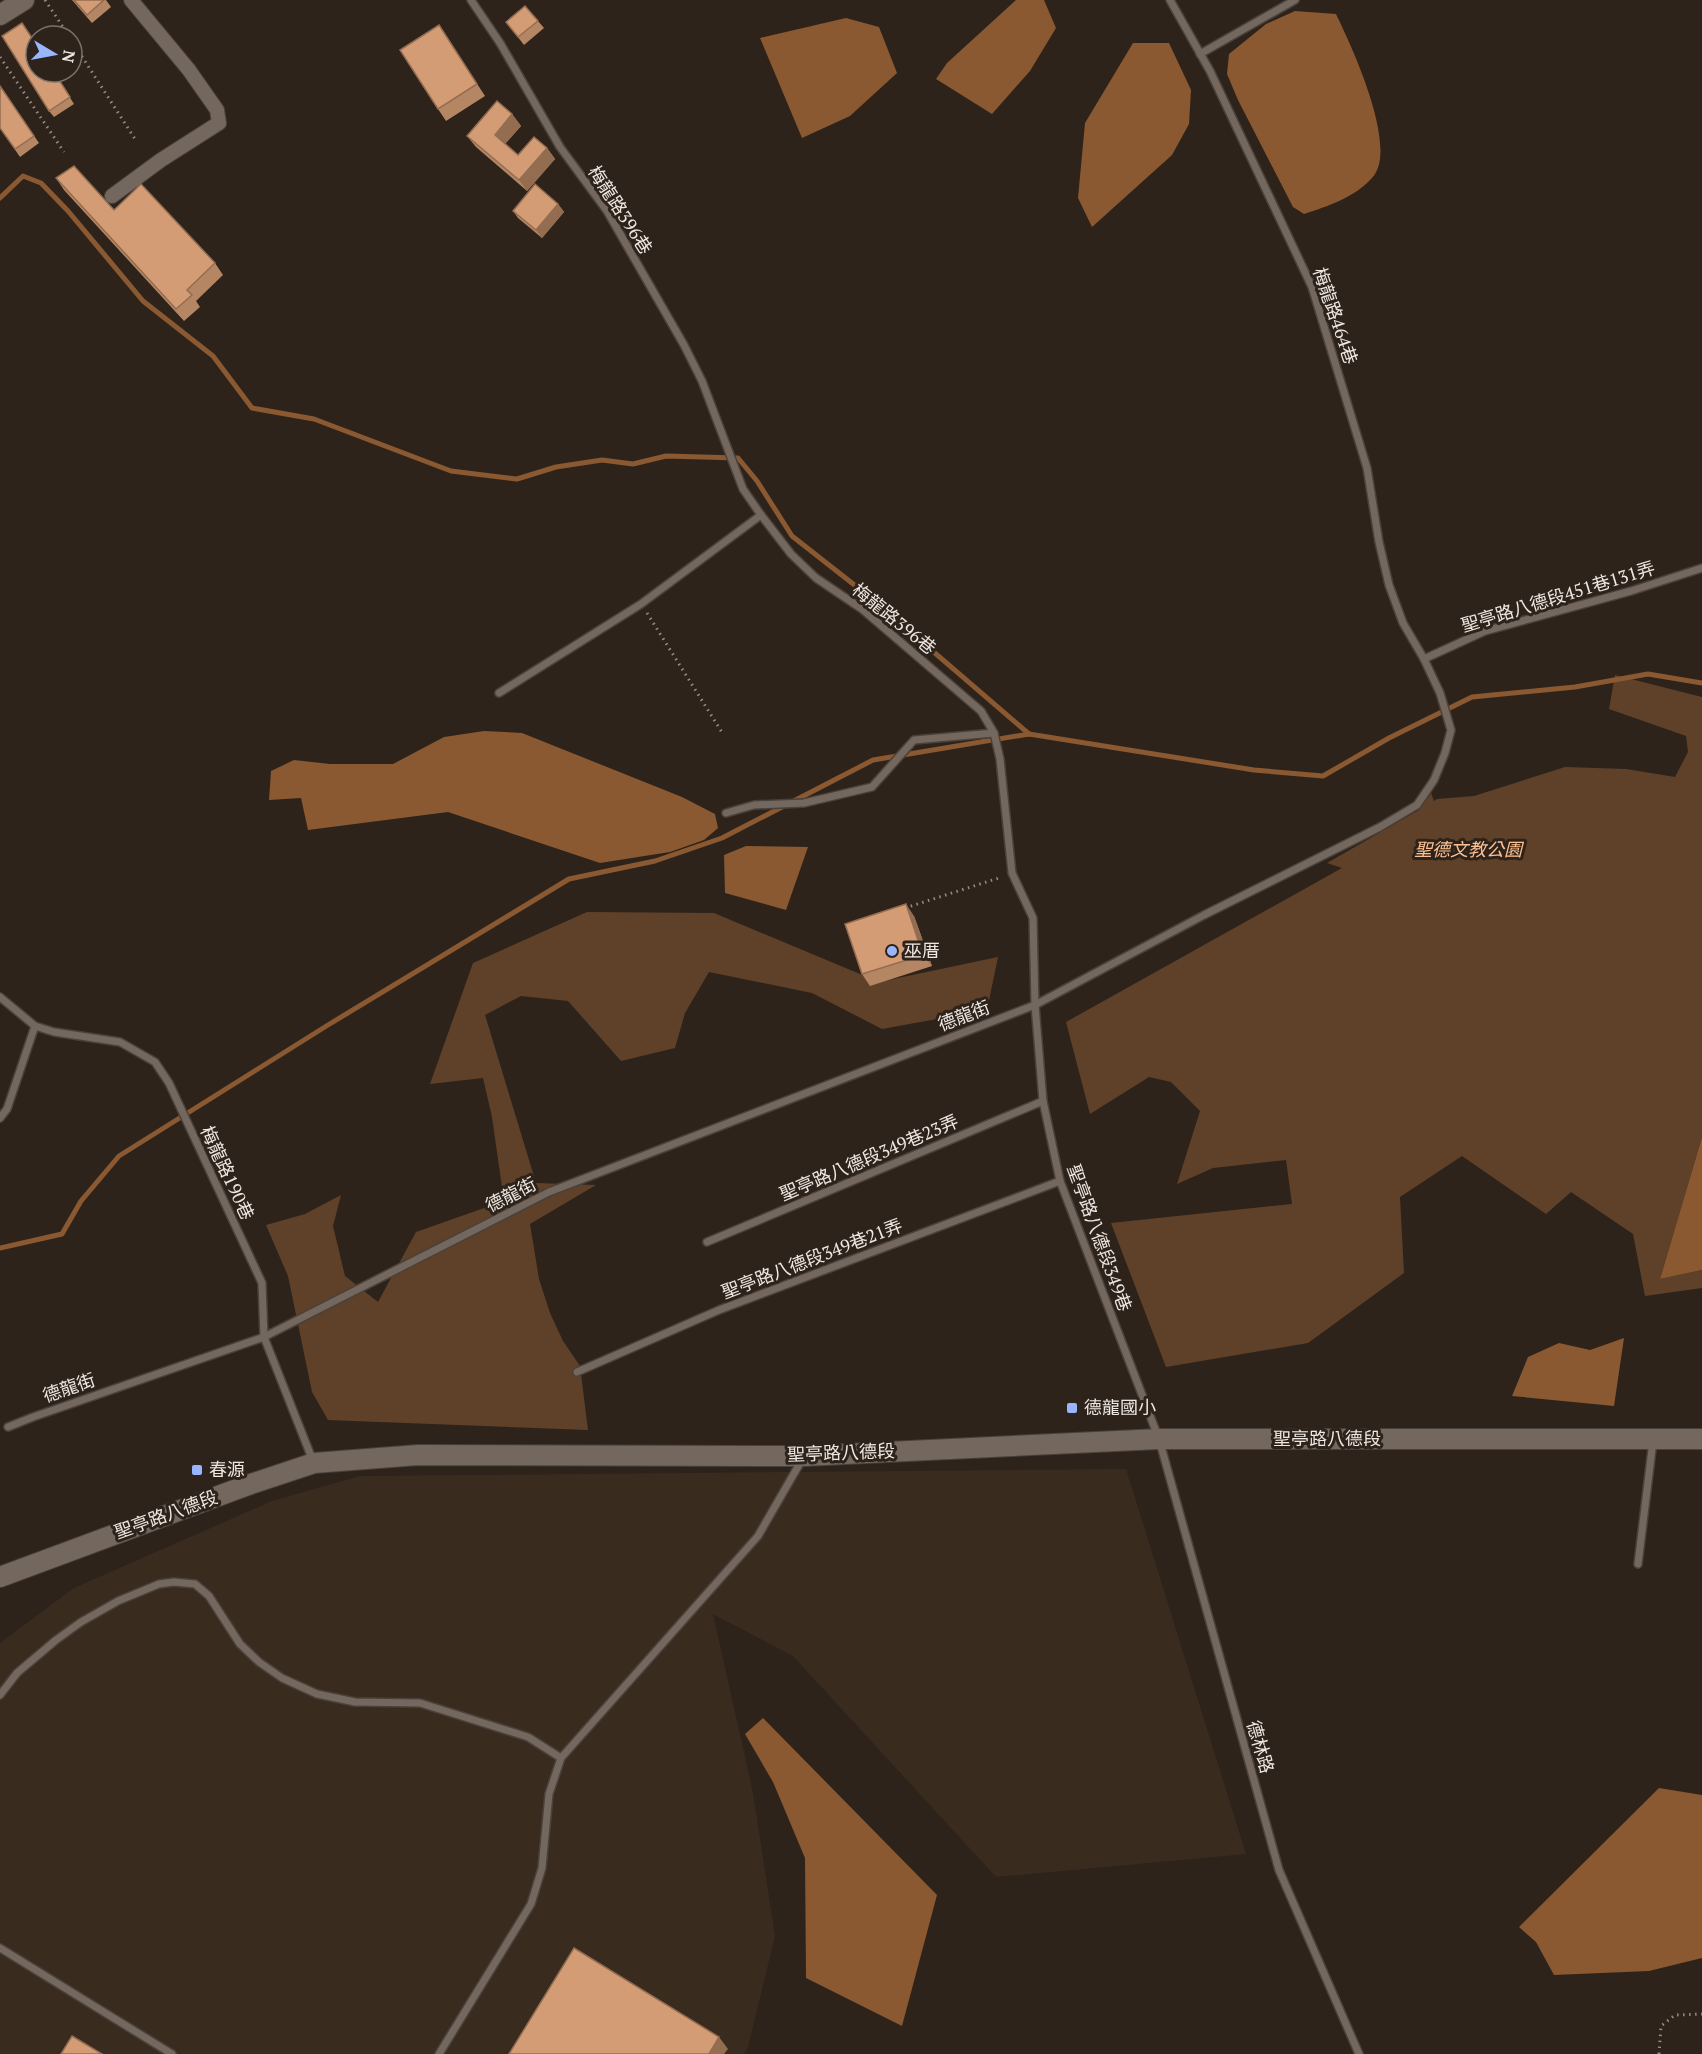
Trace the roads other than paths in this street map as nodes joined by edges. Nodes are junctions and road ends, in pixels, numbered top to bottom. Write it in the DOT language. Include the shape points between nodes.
graph roads {
  1 [pos="24,0"];
  2 [pos="131,0"];
  3 [pos="471,0"];
  4 [pos="1170,0"];
  5 [pos="1295,0"];
  6 [pos="0,15"];
  7 [pos="1200,54"];
  8 [pos="112,196"];
  9 [pos="761,515"];
  10 [pos="1702,568"];
  11 [pos="1424,658"];
  12 [pos="499,693"];
  13 [pos="994,733"];
  14 [pos="726,813"];
  15 [pos="0,997"];
  16 [pos="1035,1005"];
  17 [pos="35,1026"];
  18 [pos="1043,1101"];
  19 [pos="0,1118"];
  20 [pos="1060,1181"];
  21 [pos="707,1242"];
  22 [pos="264,1337"];
  23 [pos="577,1372"];
  24 [pos="8,1427"];
  25 [pos="1159,1439"];
  26 [pos="1653,1439"];
  27 [pos="1702,1439"];
  28 [pos="804,1455"];
  29 [pos="314,1463"];
  30 [pos="1638,1564"];
  31 [pos="0,1577"];
  32 [pos="0,1695"];
  33 [pos="561,1758"];
  34 [pos="0,1948"];
  35 [pos="172,2054"];
  36 [pos="439,2054"];
  37 [pos="1359,2054"];
  1 -- 6 [label="street"];
  2 -- 8 [label="street" via="189,70 217,110 219,123"];
  3 -- 9 [label="lane, 梅龍路396巷" via="560,147 607,211 693,363 743,489"];
  4 -- 7 [label="lane, 梅龍路464巷"];
  5 -- 7 [label="lane"];
  7 -- 11 [label="lane, 梅龍路464巷" via="1312,286 1367,468 1389,585 1403,623"];
  9 -- 12 [label="lane" via="641,604"];
  9 -- 13 [label="lane, 梅龍路396巷" via="791,554 816,578 862,609 981,711"];
  10 -- 11 [label="lane, 聖亭路八德段451巷131弄" via="1485,631"];
  11 -- 16 [label="lane, 梅龍路464巷" via="1440,693 1450,730 1434,780 1418,805"];
  13 -- 14 [label="lane" via="914,740 872,787 804,803 754,806"];
  13 -- 16 [label="lane, 梅龍路396巷" via="1012,873 1032,918"];
  15 -- 17 [label="lane, 梅龍路190巷"];
  16 -- 18 [label="lane, 聖亭路八德段349巷"];
  16 -- 22 [label="lane, 德龍街" via="549,1192"];
  17 -- 19 [label="lane" via="7,1109"];
  17 -- 22 [label="lane, 梅龍路190巷" via="120,1042 155,1062 169,1083 262,1283"];
  18 -- 20 [label="lane, 聖亭路八德段349巷"];
  18 -- 21 [label="lane, 聖亭路八德段349巷23弄"];
  20 -- 23 [label="lane, 聖亭路八德段349巷21弄" via="719,1310"];
  20 -- 25 [label="lane, 聖亭路八德段349巷"];
  22 -- 24 [label="lane, 德龍街"];
  22 -- 29 [label="lane, 梅龍路190巷"];
  25 -- 26 [label="street, 聖亭路八德段"];
  25 -- 28 [label="street, 聖亭路八德段"];
  25 -- 37 [label="lane, 德林路" via="1279,1870"];
  26 -- 27 [label="street, 聖亭路八德段"];
  26 -- 30 [label="lane"];
  28 -- 29 [label="street, 聖亭路八德段" via="418,1455"];
  28 -- 33 [label="lane" via="758,1536"];
  29 -- 31 [label="street, 聖亭路八德段"];
  32 -- 33 [label="lane" via="17,1673 81,1622 128,1597 174,1581 195,1584 209,1596 240,1644 282,1678 317,1694 355,1702 420,1703 528,1737"];
  33 -- 36 [label="lane" via="549,1794 542,1868 531,1904"];
  34 -- 35 [label="lane"];
}
